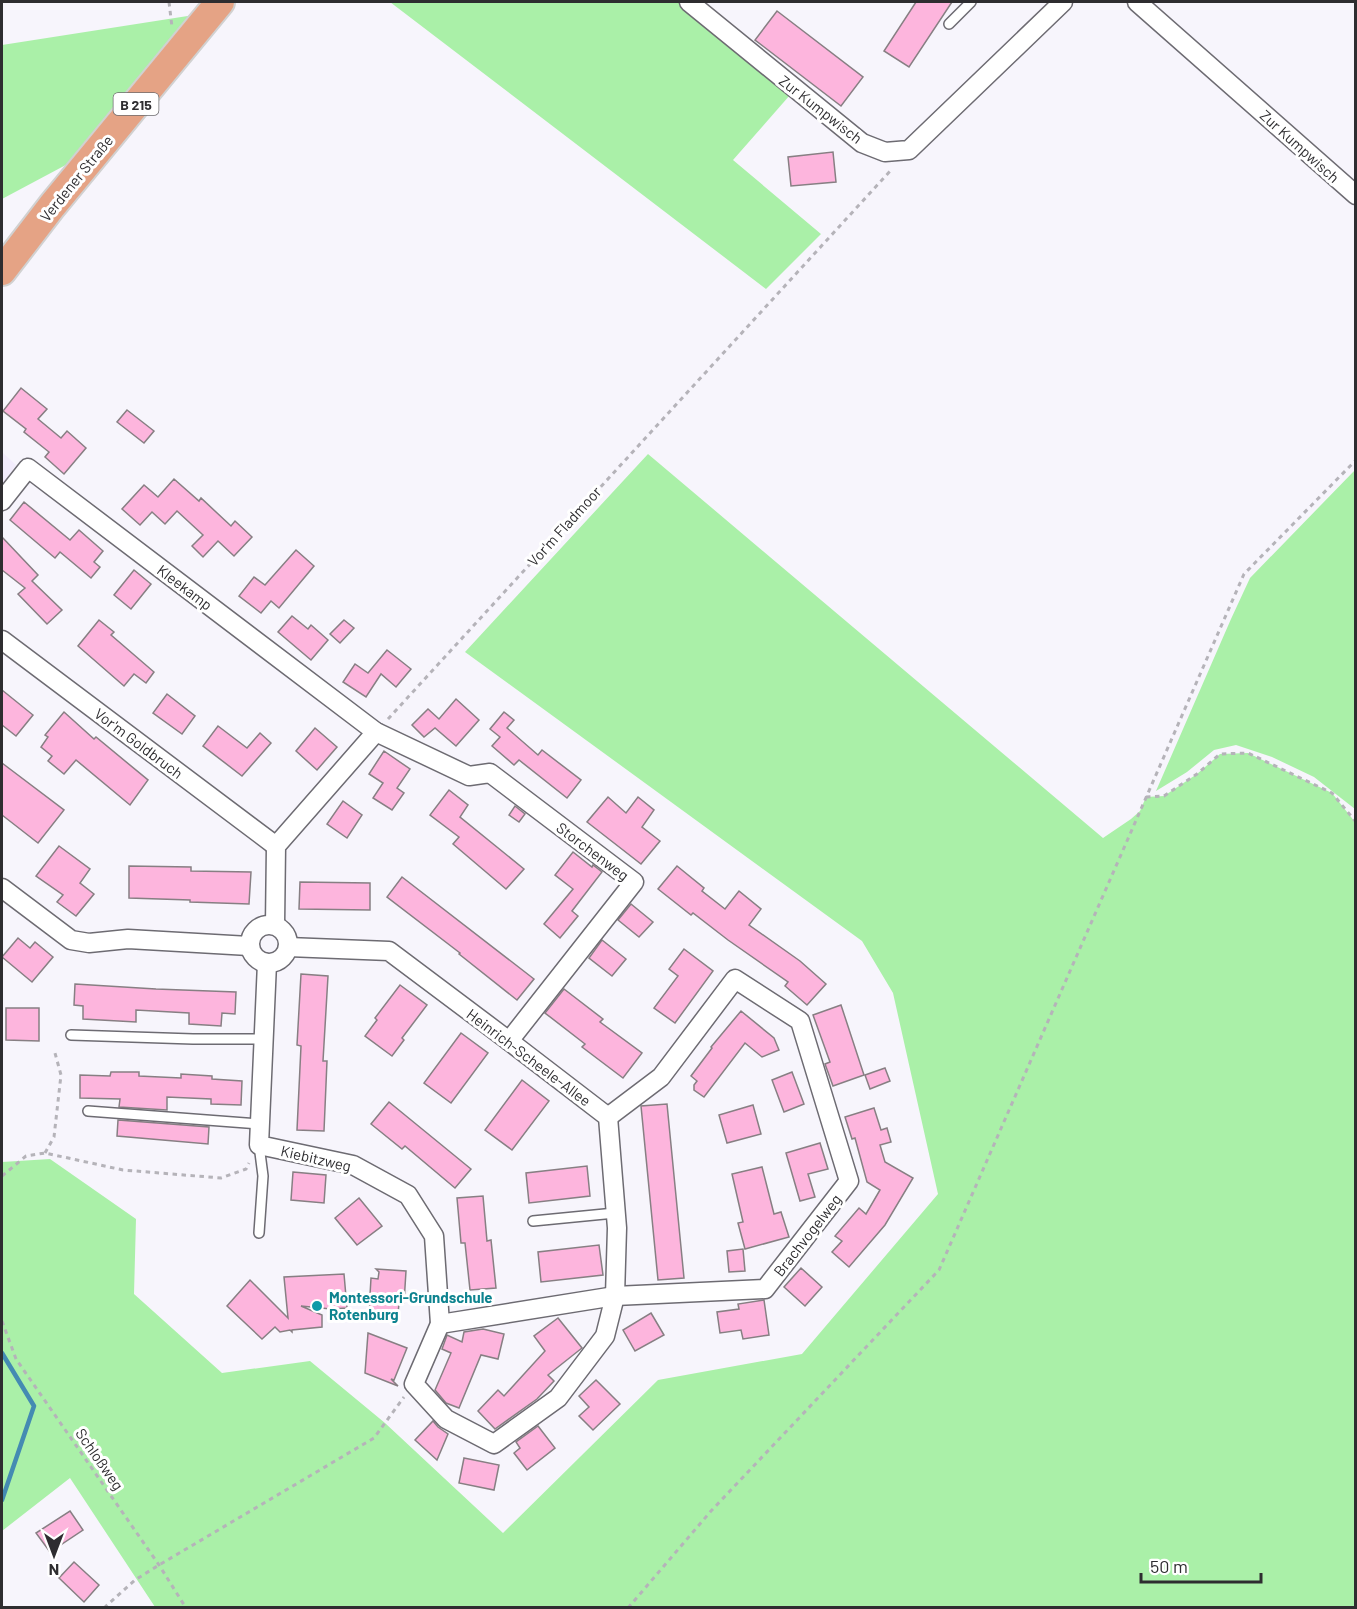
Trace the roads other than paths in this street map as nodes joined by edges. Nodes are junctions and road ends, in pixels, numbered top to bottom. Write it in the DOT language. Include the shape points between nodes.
graph roads {
  1 [pos="220,2"];
  2 [pos="689,2"];
  3 [pos="971,2"];
  4 [pos="1063,2"];
  5 [pos="1137,2"];
  6 [pos="949,24"];
  7 [pos="1356,195"];
  8 [pos="2,271"];
  9 [pos="2,501"];
  10 [pos="2,640"];
  11 [pos="376,732"];
  12 [pos="276,846"];
  13 [pos="2,888"];
  14 [pos="275,926"];
  15 [pos="249,946"];
  16 [pos="288,947"];
  17 [pos="267,963"];
  18 [pos="71,1035"];
  19 [pos="264,1039"];
  20 [pos="509,1041"];
  21 [pos="88,1111"];
  22 [pos="608,1118"];
  23 [pos="260,1124"];
  24 [pos="259,1145"];
  25 [pos="615,1213"];
  26 [pos="533,1221"];
  27 [pos="259,1233"];
  28 [pos="615,1296"];
  29 [pos="440,1324"];
  1 -- 8 [label="main road, Verdener Straße / B 215"];
  2 -- 4 [label="street, Zur Kumpwisch" via="862,143 885,152 909,150"];
  3 -- 6 [label="lane"];
  5 -- 7 [label="street, Zur Kumpwisch"];
  9 -- 11 [label="street, Kleekamp" via="28,468"];
  10 -- 12 [label="street, Vor'm Goldbruch"];
  11 -- 12 [label="street"];
  11 -- 20 [label="street, Storchenweg" via="469,776 490,773 634,882"];
  12 -- 14 [label="street"];
  13 -- 15 [label="street" via="71,940"];
  14 -- 15 [label="street" via="268,924 256,929"];
  14 -- 16 [label="street" via="287,937"];
  15 -- 17 [label="street" via="256,958"];
  16 -- 17 [label="street" via="282,958"];
  16 -- 20 [label="street, Heinrich-Scheele-Allee" via="389,951"];
  17 -- 19 [label="street"];
  18 -- 19 [label="lane"];
  19 -- 23 [label="street"];
  20 -- 22 [label="street, Heinrich-Scheele-Allee"];
  21 -- 23 [label="lane"];
  22 -- 25 [label="street"];
  22 -- 28 [label="street, Brachvogelweg" via="661,1077 735,979 800,1021 849,1181 765,1289"];
  23 -- 24 [label="street"];
  24 -- 27 [label="lane" via="263,1176"];
  24 -- 29 [label="street, Kiebitzweg" via="352,1165 408,1195 434,1236"];
  25 -- 26 [label="lane"];
  25 -- 28 [label="street"];
  28 -- 29 [label="street, Brachvogelweg"];
  28 -- 29 [label="street, Kiebitzweg" via="605,1336 558,1398 494,1444 446,1419 414,1384"];
}
